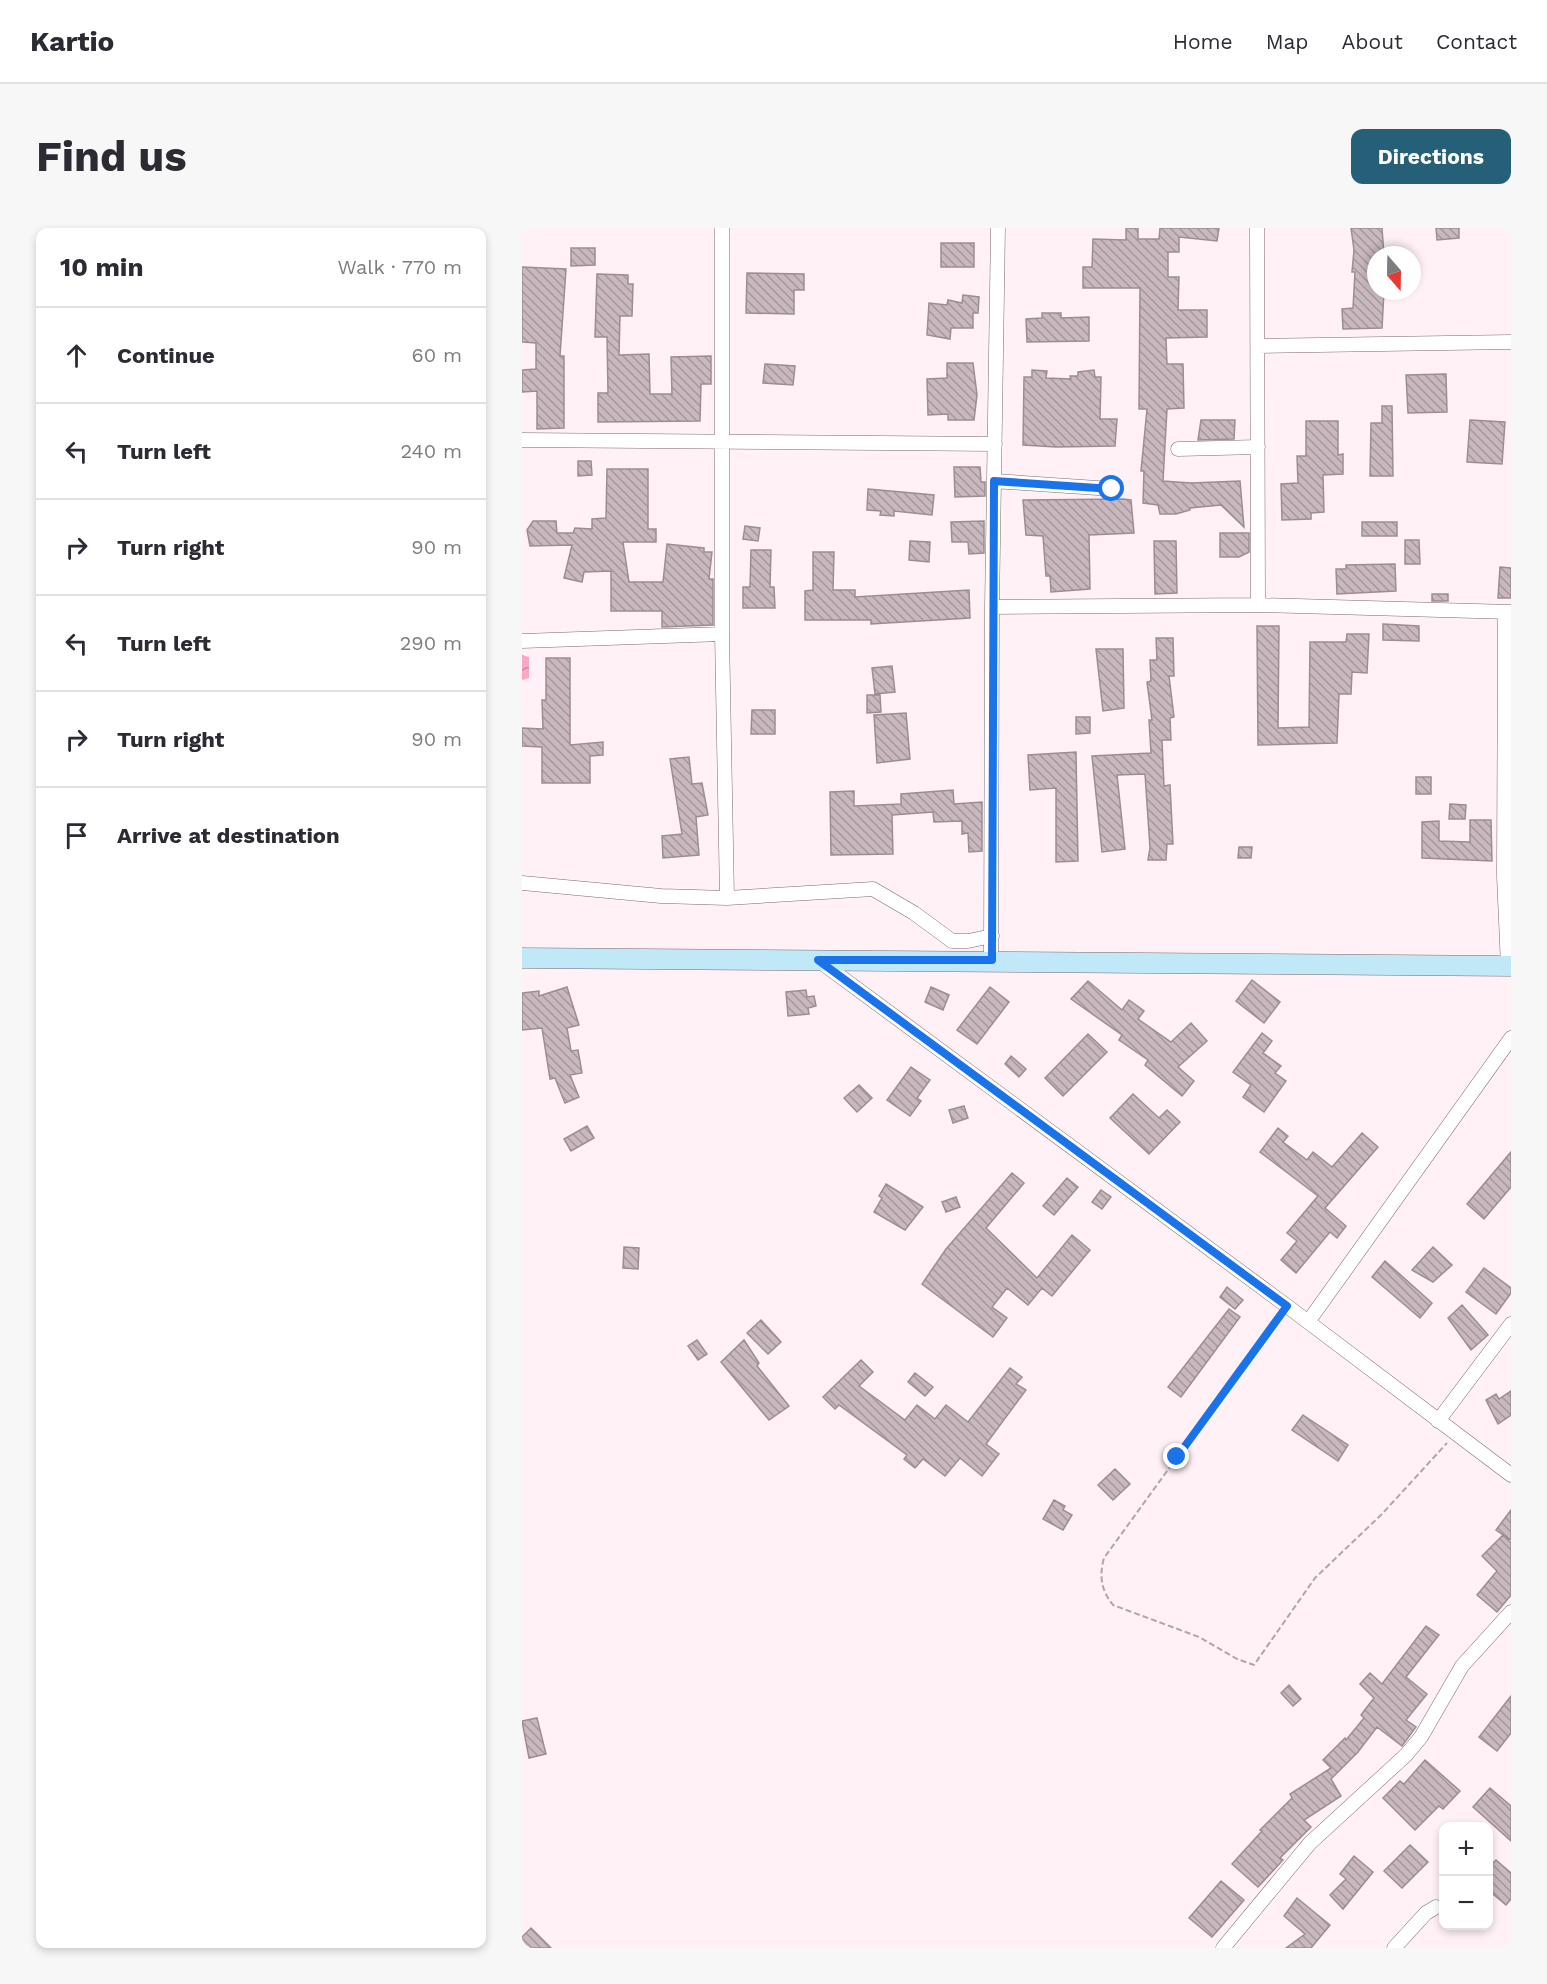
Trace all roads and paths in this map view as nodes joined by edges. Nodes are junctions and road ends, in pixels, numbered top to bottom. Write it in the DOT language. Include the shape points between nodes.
graph roads {
  1 [pos="722,228"];
  2 [pos="998,228"];
  3 [pos="1257,228"];
  4 [pos="1511,342"];
  5 [pos="1258,346"];
  6 [pos="522,440"];
  7 [pos="722,441"];
  8 [pos="995,444"];
  9 [pos="1258,447"];
  10 [pos="1178,449"];
  11 [pos="994,481"];
  12 [pos="1112,489"];
  13 [pos="1258,605"];
  14 [pos="992,607"];
  15 [pos="1508,612"];
  16 [pos="722,634"];
  17 [pos="522,641"];
  18 [pos="522,883"];
  19 [pos="727,898"];
  20 [pos="1509,926"];
  21 [pos="992,936"];
  22 [pos="522,958"];
  23 [pos="818,960"];
  24 [pos="992,960"];
  25 [pos="1510,966"];
  26 [pos="1511,1038"];
  27 [pos="1287,1306"];
  28 [pos="1308,1322"];
  29 [pos="1511,1324"];
  30 [pos="1438,1421"];
  31 [pos="1455,1434"];
  32 [pos="1511,1475"];
  33 [pos="1511,1612"];
  34 [pos="1436,1907"];
  35 [pos="1223,1948"];
  36 [pos="1394,1948"];
  1 -- 7 [label="street"];
  2 -- 8 [label="street"];
  3 -- 5 [label="street"];
  4 -- 5 [label="street"];
  5 -- 9 [label="street"];
  6 -- 7 [label="street"];
  7 -- 8 [label="street"];
  7 -- 16 [label="street"];
  8 -- 11 [label="street"];
  9 -- 10 [label="street"];
  9 -- 13 [label="street"];
  11 -- 12 [label="street"];
  11 -- 14 [label="street"];
  13 -- 14 [label="street"];
  13 -- 15 [label="street"];
  14 -- 21 [label="street"];
  15 -- 20 [label="street" via="1504,876"];
  16 -- 17 [label="street"];
  16 -- 19 [label="street"];
  18 -- 19 [label="street"];
  19 -- 21 [label="street" via="873,890 952,941"];
  20 -- 25 [label="street"];
  21 -- 24 [label="street"];
  22 -- 23 [label="main road"];
  23 -- 24 [label="main road"];
  23 -- 27 [label="street"];
  24 -- 25 [label="main road"];
  26 -- 28 [label="street"];
  27 -- 28 [label="street"];
  27 -- 31 [label="path" via="1104,1558 1101,1583 1113,1605 1199,1637 1254,1665 1315,1578 1382,1514"];
  28 -- 30 [label="street"];
  29 -- 30 [label="street"];
  30 -- 31 [label="street"];
  31 -- 32 [label="street"];
  33 -- 35 [label="street" via="1462,1666 1421,1737 1406,1755 1310,1843"];
  34 -- 36 [label="street"];
}
